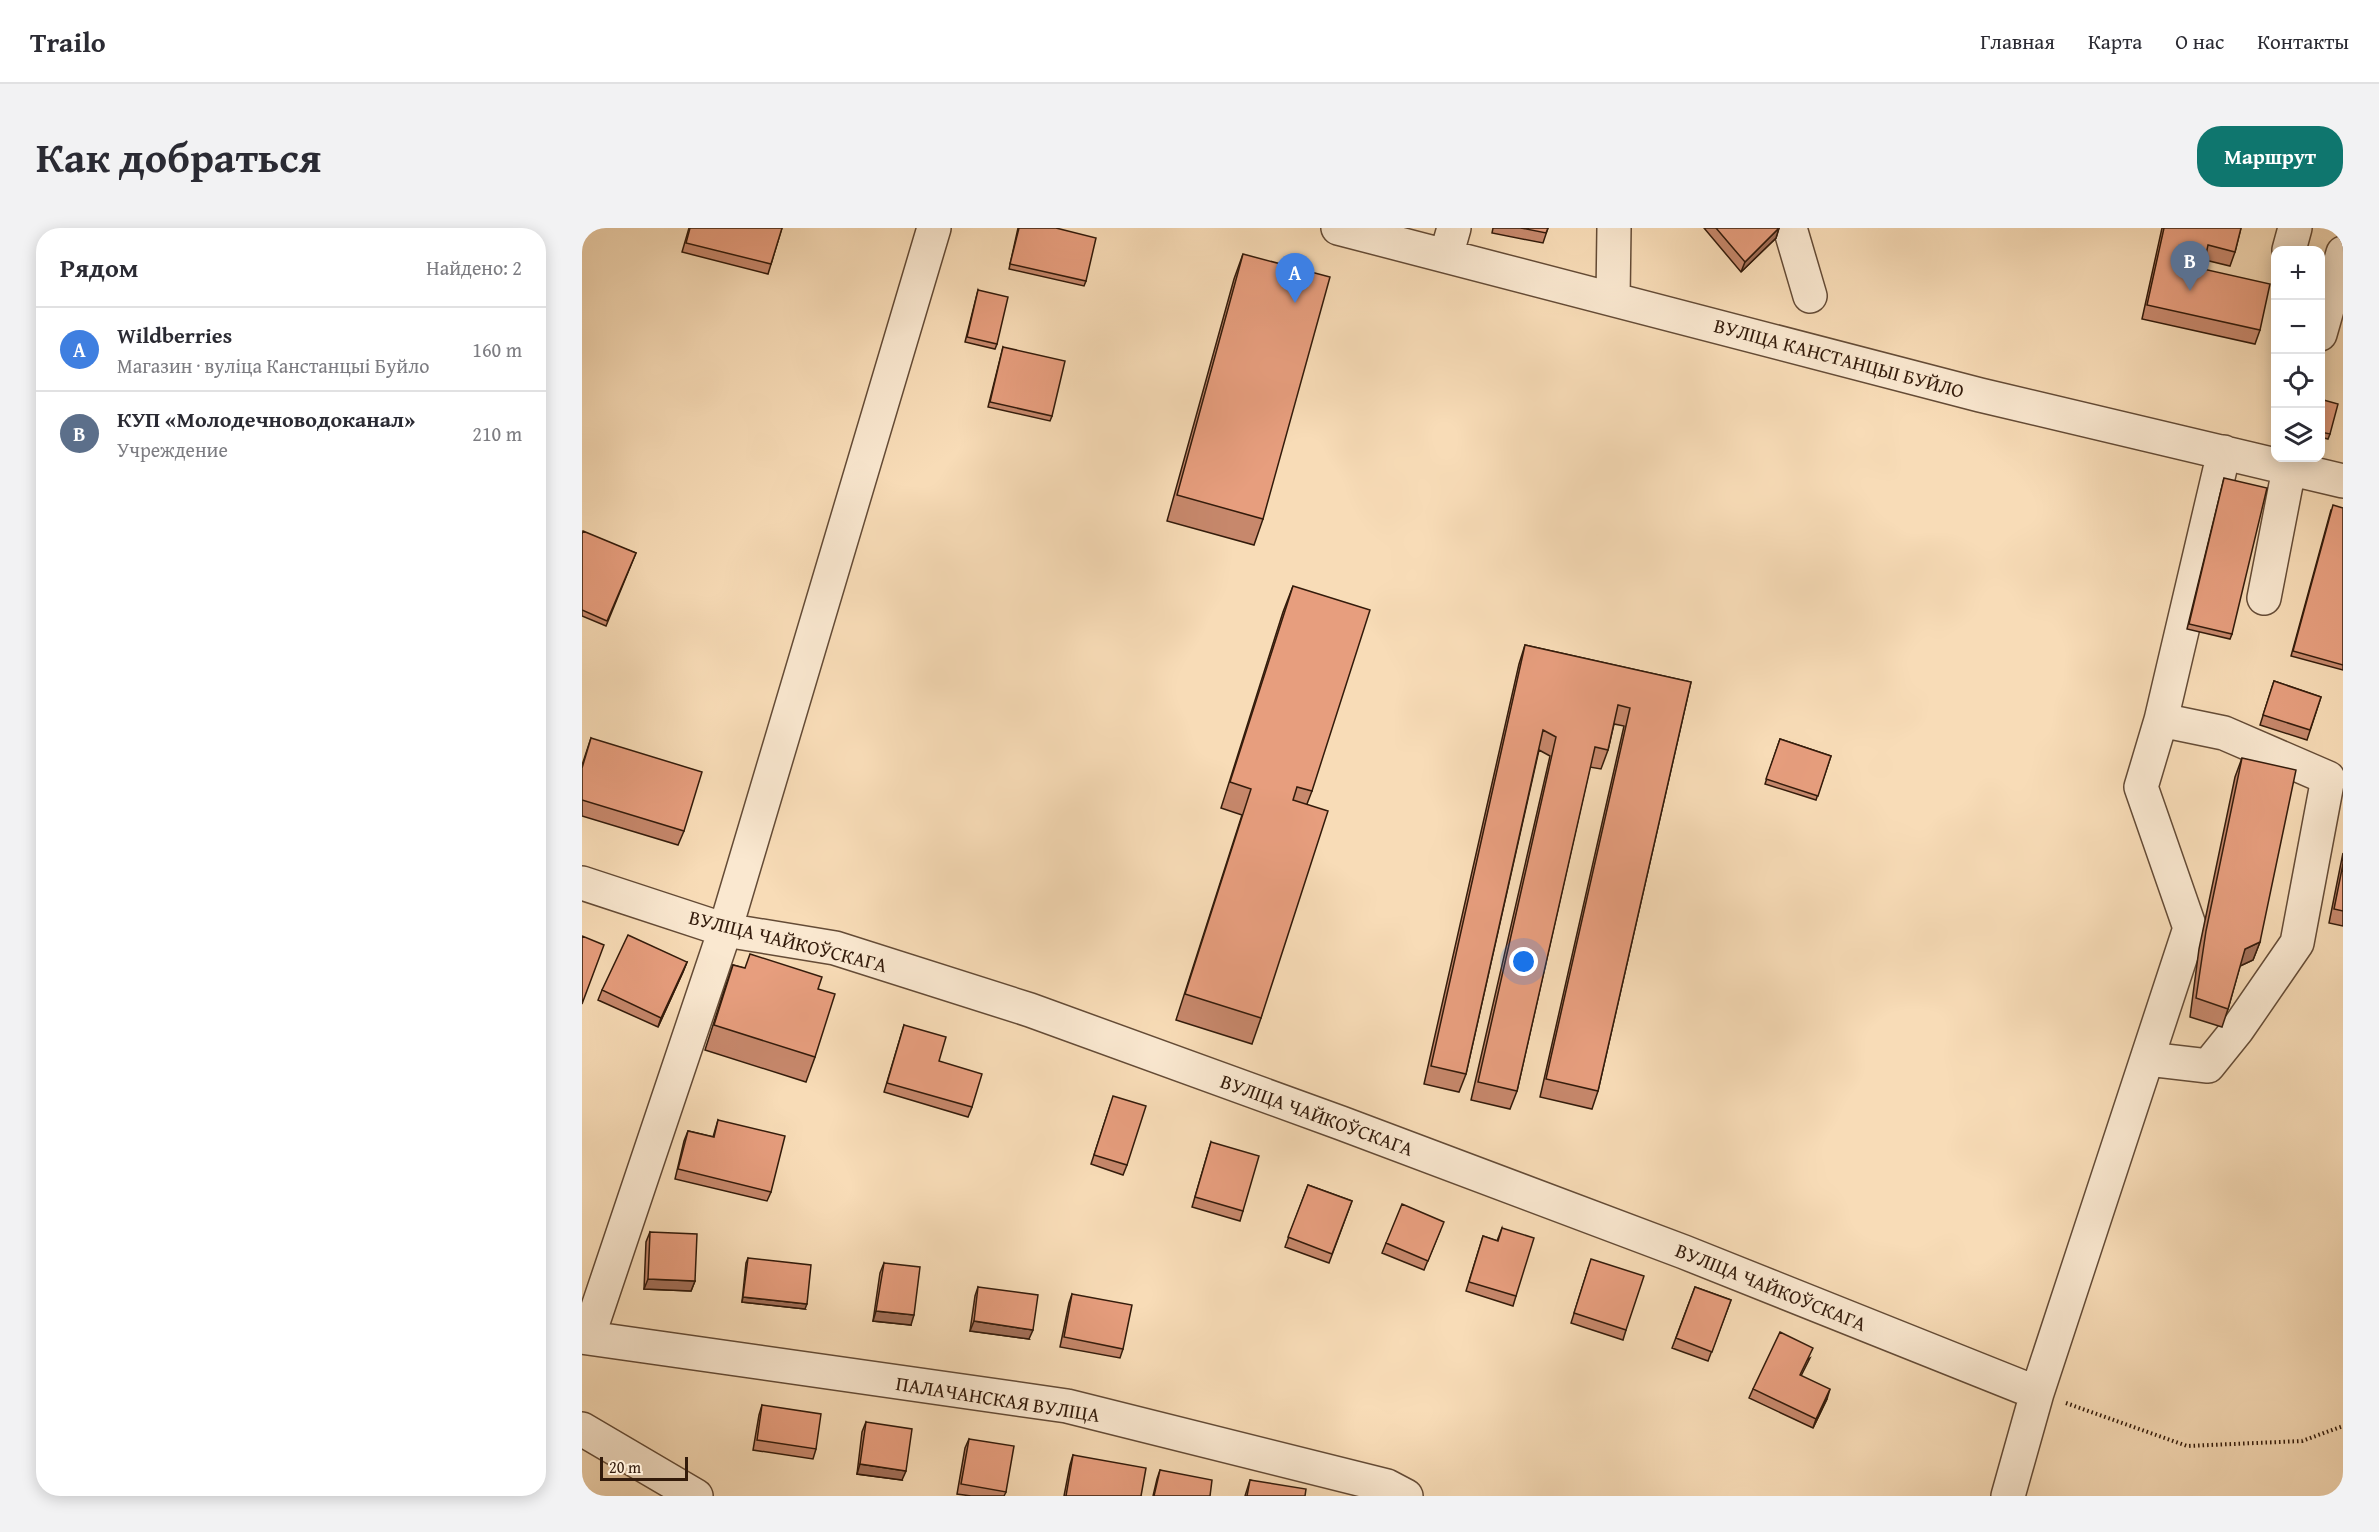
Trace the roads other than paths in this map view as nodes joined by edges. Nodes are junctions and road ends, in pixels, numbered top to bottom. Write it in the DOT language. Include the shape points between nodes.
graph roads {
  1 [pos="934,228"];
  2 [pos="1338,228"];
  3 [pos="1614,228"];
  4 [pos="1790,228"];
  5 [pos="2295,228"];
  6 [pos="1450,242"];
  7 [pos="2290,246"];
  8 [pos="2343,253"];
  9 [pos="1810,296"];
  10 [pos="1613,298"];
  11 [pos="2325,316"];
  12 [pos="2224,452"];
  13 [pos="2286,464"];
  14 [pos="2343,481"];
  15 [pos="2264,598"];
  16 [pos="2161,720"];
  17 [pos="582,883"];
  18 [pos="725,930"];
  19 [pos="2148,1059"];
  20 [pos="585,1337"];
  21 [pos="2037,1393"];
  22 [pos="582,1429"];
  23 [pos="696,1496"];
  24 [pos="1406,1496"];
  25 [pos="2008,1496"];
  1 -- 18 [label="street"];
  2 -- 6 [label="street, ВУЛІЦА КАНСТАНЦЫІ БУЙЛО"];
  3 -- 10 [label="street"];
  4 -- 9 [label="street"];
  5 -- 7 [label="street"];
  6 -- 10 [label="street, ВУЛІЦА КАНСТАНЦЫІ БУЙЛО"];
  8 -- 11 [label="street"];
  10 -- 12 [label="street, ВУЛІЦА КАНСТАНЦЫІ БУЙЛО" via="1980,395"];
  12 -- 13 [label="street, ВУЛІЦА КАНСТАНЦЫІ БУЙЛО"];
  12 -- 16 [label="street"];
  13 -- 14 [label="street, ВУЛІЦА КАНСТАНЦЫІ БУЙЛО"];
  13 -- 15 [label="street"];
  16 -- 19 [label="street" via="2141,787 2190,928"];
  16 -- 19 [label="street" via="2224,734 2328,778 2297,944 2208,1066"];
  17 -- 18 [label="street, ВУЛІЦА ЧАЙКОЎСКАГА"];
  18 -- 20 [label="street"];
  18 -- 21 [label="street, ВУЛІЦА ЧАЙКОЎСКАГА" via="835,948 1030,1010 1684,1252"];
  19 -- 21 [label="street"];
  20 -- 24 [label="street, ПАЛАЧАНСКАЯ ВУЛІЦА" via="1067,1406 1387,1486"];
  21 -- 25 [label="street"];
  22 -- 23 [label="street"];
}
